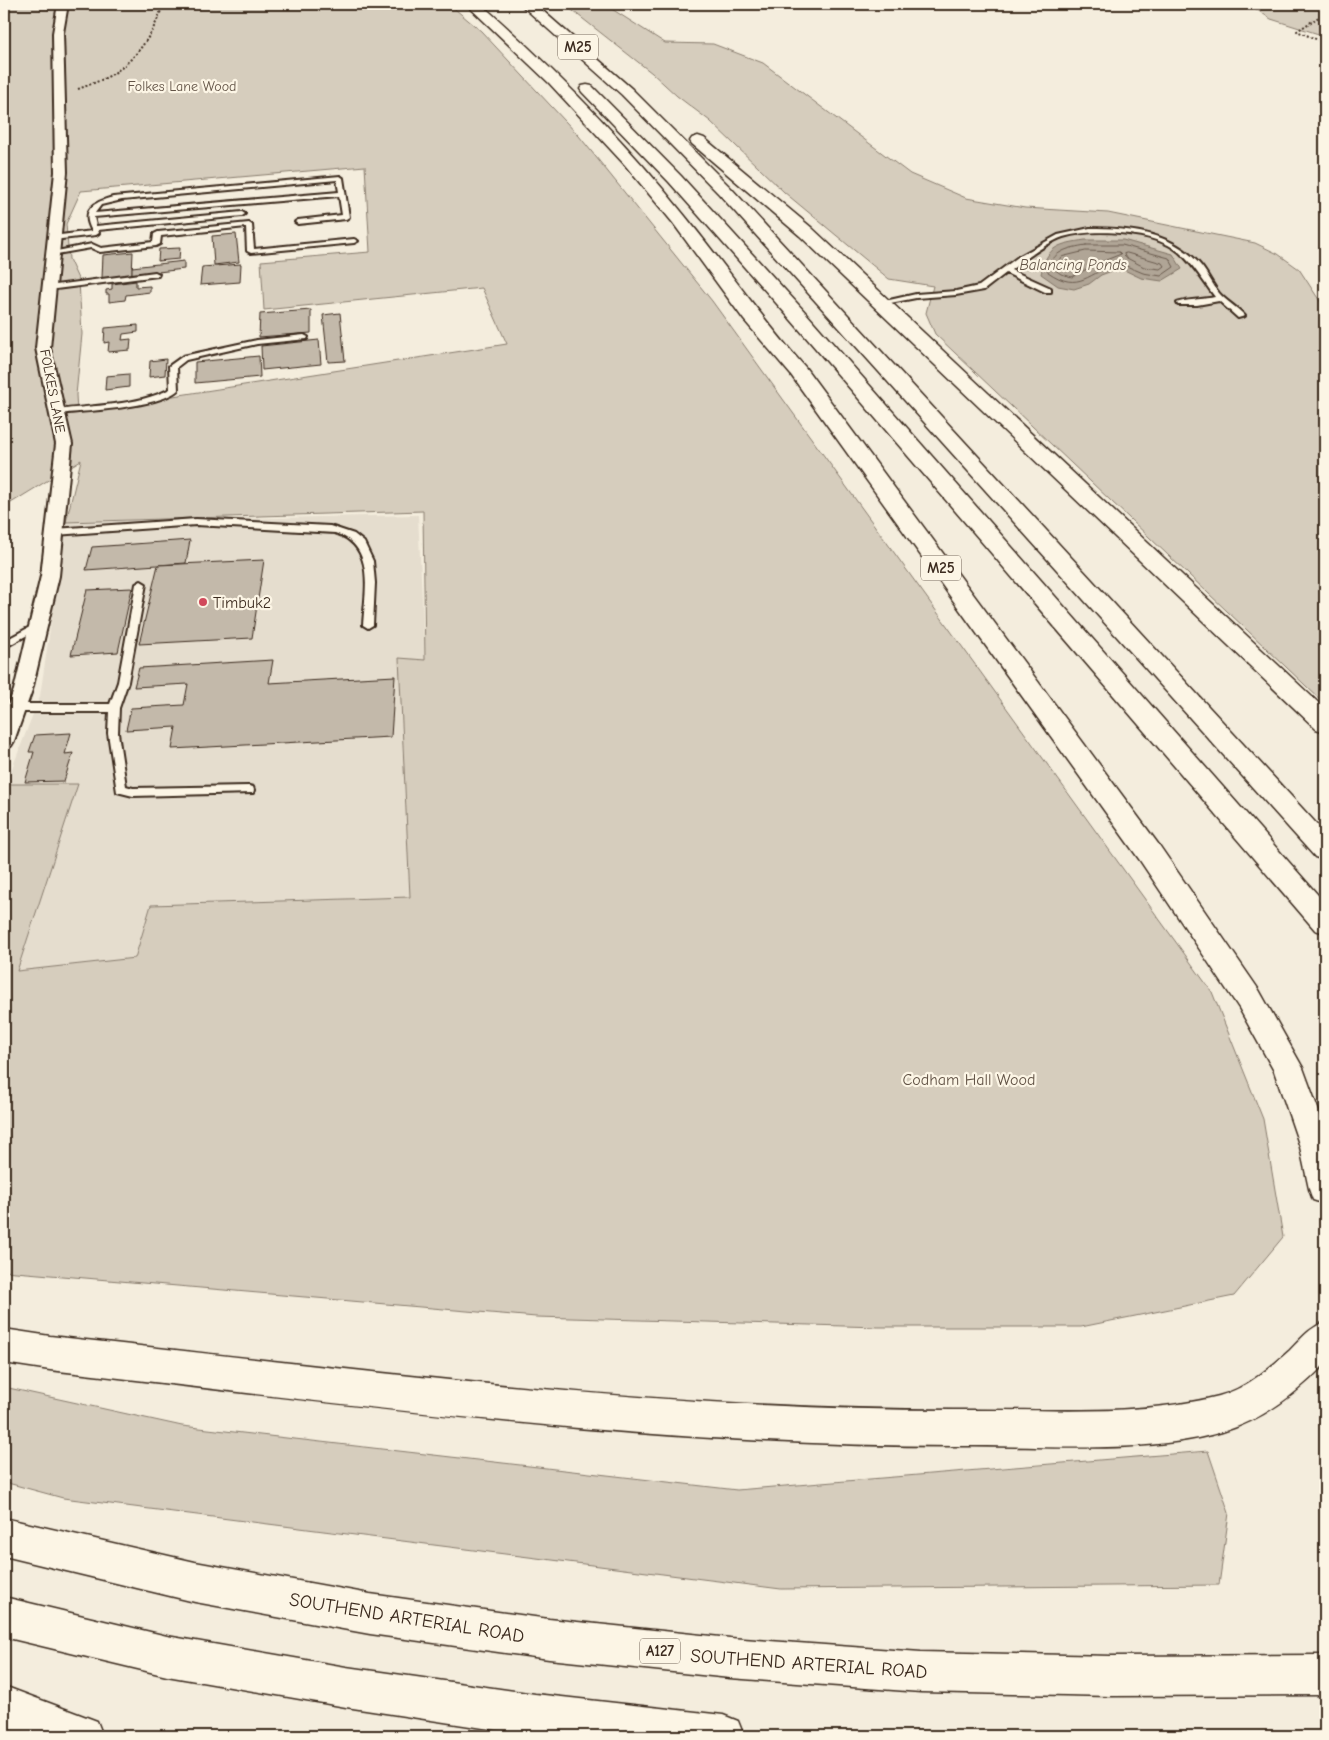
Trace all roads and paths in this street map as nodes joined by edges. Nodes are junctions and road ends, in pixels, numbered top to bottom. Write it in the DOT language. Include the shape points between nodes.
graph roads {
  1 [pos="62,4"];
  2 [pos="163,4"];
  3 [pos="472,4"];
  4 [pos="493,4"];
  5 [pos="527,4"];
  6 [pos="1325,13"];
  7 [pos="1325,43"];
  8 [pos="627,92"];
  9 [pos="59,98"];
  10 [pos="241,187"];
  11 [pos="343,194"];
  12 [pos="242,203"];
  13 [pos="91,215"];
  14 [pos="298,222"];
  15 [pos="94,228"];
  16 [pos="354,241"];
  17 [pos="52,245"];
  18 [pos="1005,270"];
  19 [pos="154,274"];
  20 [pos="48,288"];
  21 [pos="1048,290"];
  22 [pos="1221,298"];
  23 [pos="880,303"];
  24 [pos="1181,303"];
  25 [pos="1241,316"];
  26 [pos="304,337"];
  27 [pos="57,412"];
  28 [pos="54,532"];
  29 [pos="141,584"];
  30 [pos="39,624"];
  31 [pos="368,625"];
  32 [pos="4,645"];
  33 [pos="16,708"];
  34 [pos="114,708"];
  35 [pos="1325,723"];
  36 [pos="4,741"];
  37 [pos="249,790"];
  38 [pos="1325,850"];
  39 [pos="1325,922"];
  40 [pos="1325,1189"];
  41 [pos="1325,1339"];
  42 [pos="4,1346"];
  43 [pos="4,1537"];
  44 [pos="4,1617"];
  45 [pos="1325,1675"];
  46 [pos="4,1707"];
  47 [pos="82,1736"];
  48 [pos="723,1736"];
  1 -- 9 [label="street, FOLKES LANE" via="58,33"];
  2 -- 9 [label="path" via="143,46 113,74"];
  3 -- 40 [label="highway, M25" via="510,36 600,128 682,223 752,317 798,371 1149,852 1249,999 1288,1068 1316,1147"];
  4 -- 39 [label="highway, M25" via="606,108 714,222"];
  5 -- 8 [label="highway, M25"];
  6 -- 7 [label="path" via="1297,31"];
  8 -- 23 [label="highway, M25" via="698,141 738,174 806,232"];
  8 -- 38 [label="highway, M25" via="774,244"];
  9 -- 17 [label="street, FOLKES LANE" via="61,172"];
  10 -- 11 [label="lane" via="340,178"];
  10 -- 12 [label="lane"];
  10 -- 13 [label="lane" via="108,200 95,205"];
  11 -- 12 [label="lane"];
  11 -- 14 [label="lane" via="346,217"];
  12 -- 13 [label="lane"];
  12 -- 15 [label="lane" via="242,216"];
  13 -- 15 [label="lane"];
  15 -- 17 [label="lane" via="96,234"];
  16 -- 17 [label="lane" via="252,251 250,225 158,234 156,244 100,250 92,246"];
  17 -- 20 [label="street, FOLKES LANE"];
  18 -- 21 [label="lane"];
  18 -- 22 [label="lane" via="1060,236 1090,230 1121,230 1162,240 1180,249"];
  18 -- 23 [label="lane" via="981,288"];
  19 -- 20 [label="lane"];
  20 -- 27 [label="street, FOLKES LANE" via="43,348"];
  22 -- 24 [label="lane"];
  22 -- 25 [label="lane"];
  23 -- 35 [label="highway, M25"];
  26 -- 27 [label="lane" via="257,342 183,358 173,366 174,390 168,394"];
  27 -- 28 [label="street, FOLKES LANE" via="64,444"];
  28 -- 30 [label="street, FOLKES LANE" via="50,576"];
  28 -- 31 [label="lane" via="196,522 340,531 360,542 366,551"];
  29 -- 34 [label="lane" via="123,682"];
  30 -- 32 [label="lane"];
  30 -- 33 [label="street, FOLKES LANE"];
  33 -- 34 [label="lane"];
  33 -- 36 [label="street, FOLKES LANE"];
  34 -- 37 [label="lane" via="113,733 121,789 133,792"];
  41 -- 42 [label="highway" via="1294,1371 1266,1392 1232,1410 1147,1426 1060,1428 894,1428 735,1421 406,1391"];
  43 -- 45 [label="highway, SOUTHEND ARTERIAL ROAD / A127" via="196,1582 360,1612 549,1639 711,1656 921,1672 1111,1676"];
  44 -- 48 [label="highway" via="167,1656 346,1687 535,1715"];
  46 -- 47 [label="highway"];
}
